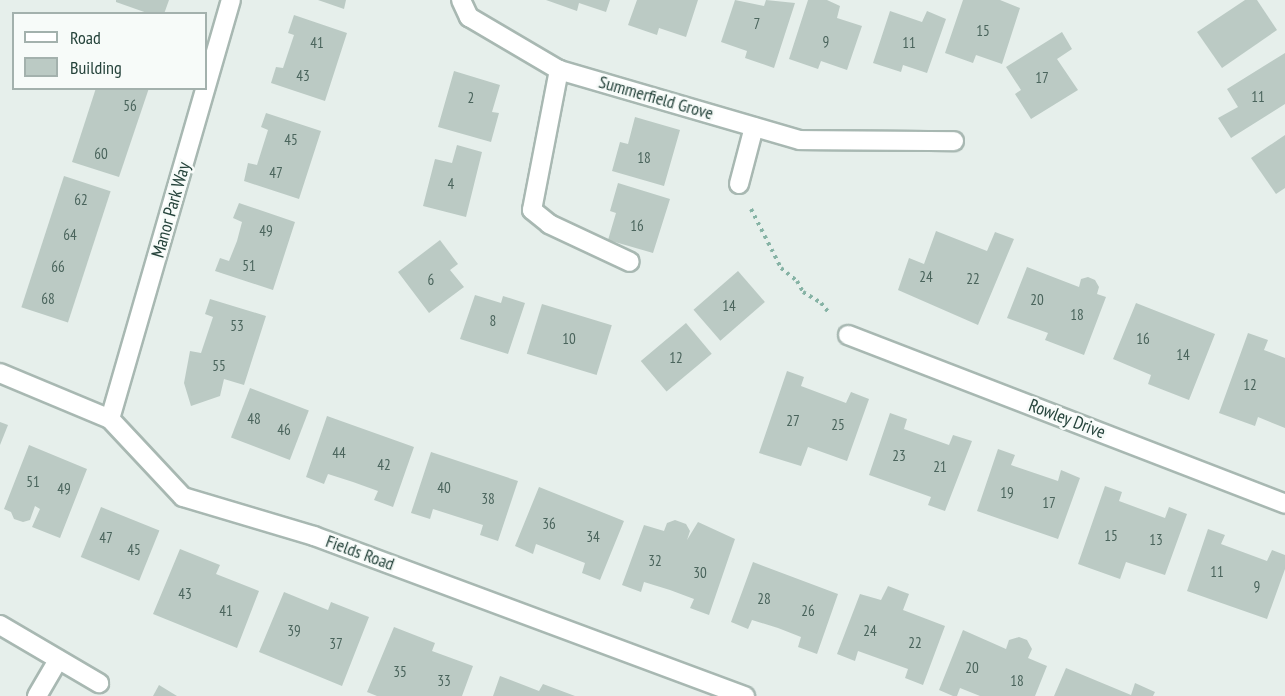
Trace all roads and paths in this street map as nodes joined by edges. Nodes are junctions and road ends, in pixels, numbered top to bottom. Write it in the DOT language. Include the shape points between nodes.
graph roads {
  1 [pos="231,0"];
  2 [pos="461,0"];
  3 [pos="559,70"];
  4 [pos="207,83"];
  5 [pos="205,90"];
  6 [pos="754,127"];
  7 [pos="954,141"];
  8 [pos="739,184"];
  9 [pos="630,262"];
  10 [pos="848,335"];
  11 [pos="0,373"];
  12 [pos="110,419"];
  13 [pos="1285,504"];
  14 [pos="0,625"];
  15 [pos="58,660"];
  16 [pos="99,683"];
  17 [pos="37,696"];
  18 [pos="745,696"];
  1 -- 4 [label="street, Manor Park Way"];
  2 -- 3 [label="street, Summerfield Grove" via="469,16"];
  3 -- 6 [label="street, Summerfield Grove"];
  3 -- 9 [label="street" via="532,210 549,224"];
  5 -- 12 [label="street, Manor Park Way"];
  6 -- 7 [label="street, Summerfield Grove" via="800,140"];
  6 -- 8 [label="street"];
  8 -- 10 [label="path" via="781,268 797,280 803,292 821,303"];
  10 -- 13 [label="street, Rowley Drive"];
  11 -- 12 [label="street, Fields Road"];
  12 -- 18 [label="street, Fields Road" via="183,497 314,536"];
  14 -- 15 [label="street"];
  15 -- 16 [label="street"];
  15 -- 17 [label="street"];
}
